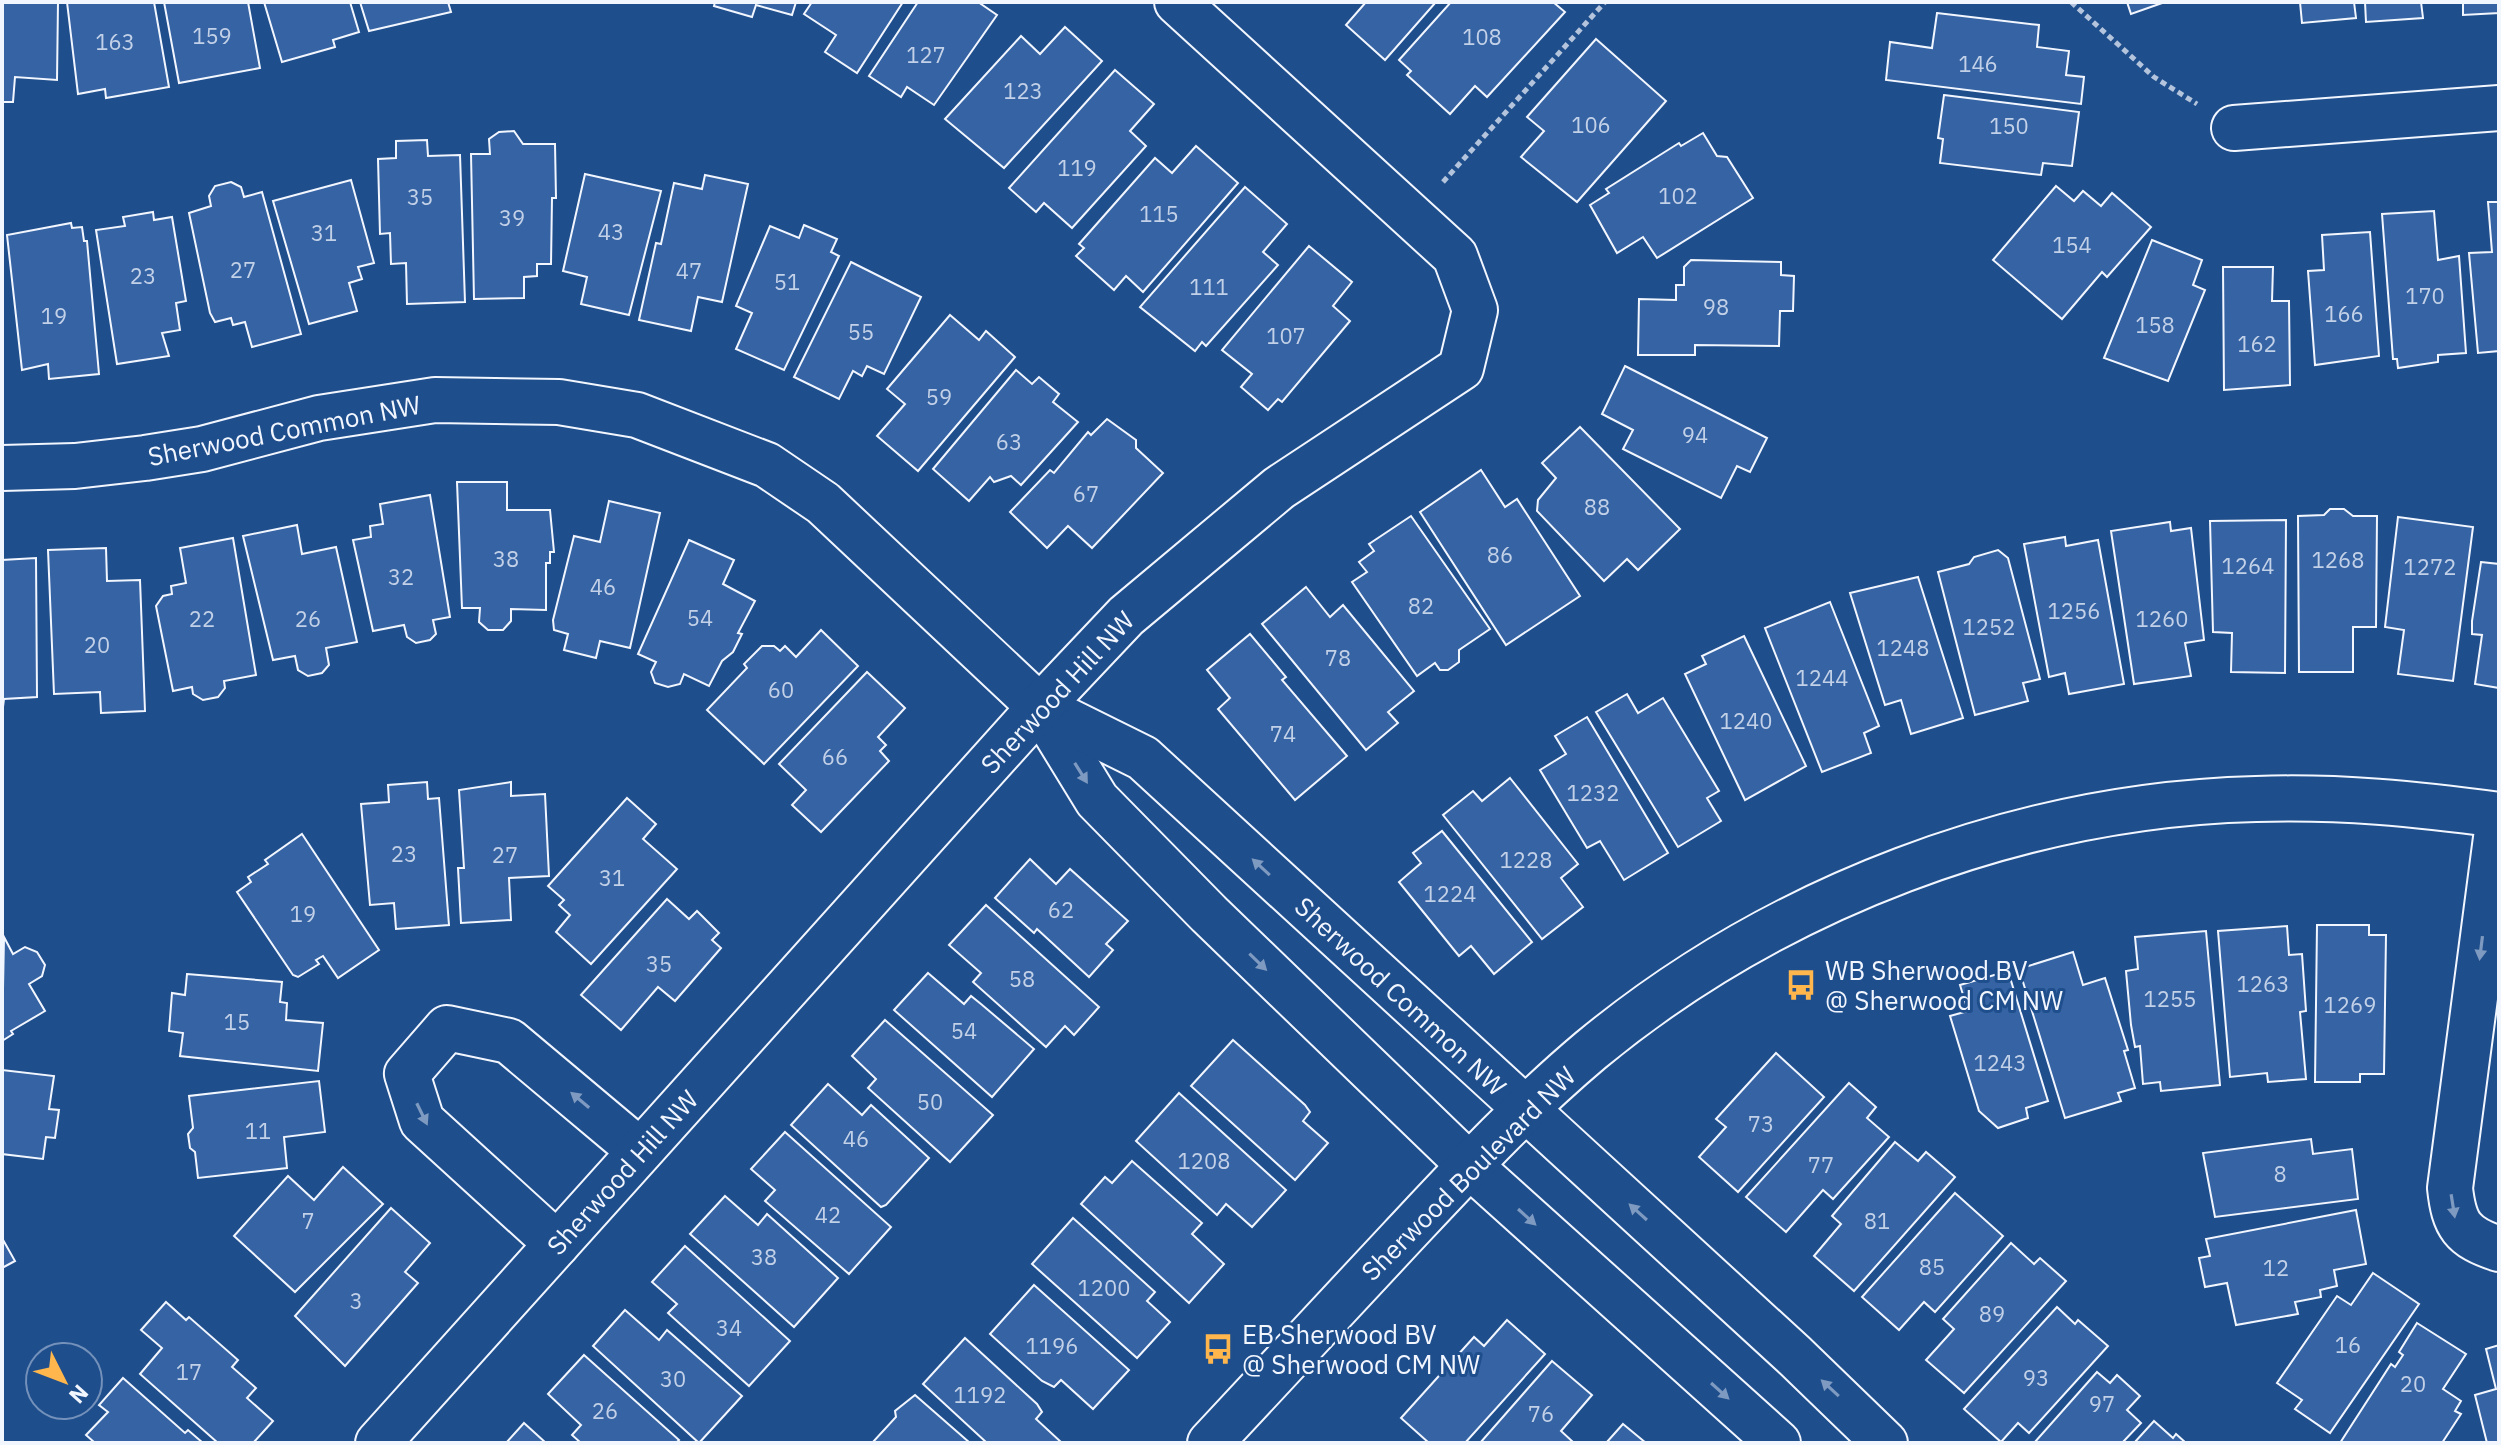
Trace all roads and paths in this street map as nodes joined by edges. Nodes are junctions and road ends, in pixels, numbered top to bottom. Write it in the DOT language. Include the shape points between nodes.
graph roads {
  1 [pos="1177,2"];
  2 [pos="1605,2"];
  3 [pos="2071,2"];
  4 [pos="2499,108"];
  5 [pos="2234,128"];
  6 [pos="1414,215"];
  7 [pos="2,468"];
  8 [pos="1040,707"];
  9 [pos="2499,815"];
  10 [pos="1524,1109"];
  11 [pos="640,1151"];
  12 [pos="1469,1165"];
  13 [pos="557,1244"];
  14 [pos="2499,1249"];
  15 [pos="378,1443"];
  16 [pos="1210,1443"];
  17 [pos="1778,1443"];
  18 [pos="1885,1443"];
  1 -- 6 [label="street, Sherwood Hill NW"];
  2 -- 6 [label="path"];
  3 -- 5 [label="path" via="2154,77"];
  4 -- 5 [label="street"];
  6 -- 8 [label="street, Sherwood Hill NW" via="1455,256 1475,310 1461,368 1279,488 1126,616"];
  7 -- 8 [label="street, Sherwood Common NW" via="159,456 319,418 435,400 559,402 637,415 767,465 823,503"];
  10 -- 8 [label="street, Sherwood Common NW, one-way" via="1143,758"];
  8 -- 11 [label="street, Sherwood Hill NW"];
  8 -- 12 [label="street, Sherwood Common NW, one-way" via="1097,800"];
  9 -- 10 [label="street, Sherwood Boulevard NW" via="2336,798 2254,799 2082,819 1994,841 1851,892 1743,946 1641,1012"];
  9 -- 14 [label="street, one-way" via="2450,1188 2453,1218 2470,1238"];
  10 -- 12 [label="street, Sherwood Boulevard NW"];
  18 -- 10 [label="street, Sherwood Common NW, one-way"];
  11 -- 13 [label="street, Sherwood Hill NW"];
  11 -- 13 [label="street, one-way" via="509,1041 447,1028 407,1074 422,1121"];
  12 -- 16 [label="street, Sherwood Boulevard NW"];
  12 -- 17 [label="street, Sherwood Common NW, one-way"];
  13 -- 15 [label="street, Sherwood Hill NW"];
}
